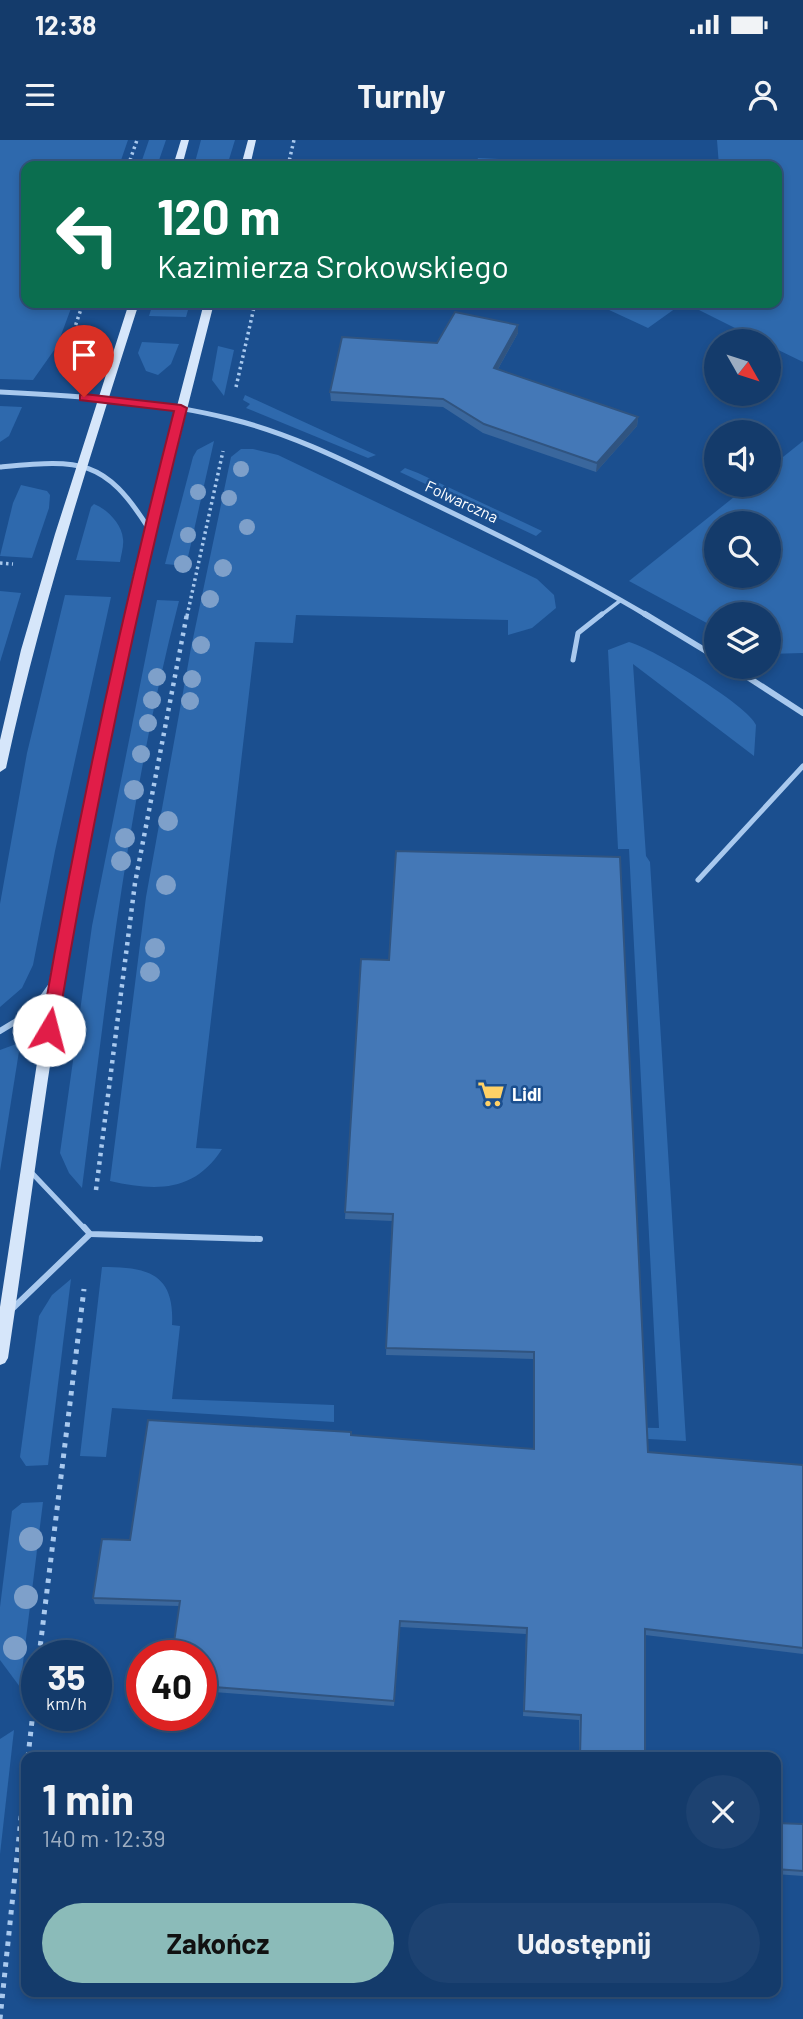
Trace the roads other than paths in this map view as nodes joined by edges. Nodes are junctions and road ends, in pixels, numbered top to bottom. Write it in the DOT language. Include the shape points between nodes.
graph roads {
  1 [pos="185,140"];
  2 [pos="252,140"];
  3 [pos="179,161"];
  4 [pos="246,161"];
  5 [pos="132,308"];
  6 [pos="208,308"];
  7 [pos="0,392"];
  8 [pos="104,399"];
  9 [pos="181,408"];
  10 [pos="84,464"];
  11 [pos="0,467"];
  12 [pos="149,529"];
  13 [pos="621,600"];
  14 [pos="704,650"];
  15 [pos="573,660"];
  16 [pos="751,679"];
  17 [pos="803,713"];
  18 [pos="803,766"];
  19 [pos="0,768"];
  20 [pos="698,880"];
  21 [pos="57,977"];
  22 [pos="0,1031"];
  23 [pos="28,1168"];
  24 [pos="90,1234"];
  25 [pos="260,1239"];
  26 [pos="6,1315"];
  27 [pos="0,1358"];
  1 -- 3 [label="street"];
  2 -- 4 [label="street"];
  5 -- 8 [label="street"];
  6 -- 9 [label="street"];
  7 -- 8 [label="street, Folwarczna"];
  8 -- 9 [label="street, Folwarczna"];
  8 -- 10 [label="street"];
  9 -- 12 [label="street"];
  9 -- 13 [label="street, Folwarczna" via="253,425 329,453 490,529"];
  10 -- 11 [label="street"];
  10 -- 12 [label="street" via="102,471 125,490"];
  10 -- 19 [label="street" via="25,661"];
  12 -- 21 [label="street" via="89,803"];
  13 -- 14 [label="street, Folwarczna"];
  13 -- 15 [label="lane" via="578,633"];
  16 -- 17 [label="street"];
  18 -- 20 [label="lane"];
  21 -- 22 [label="street" via="33,1011"];
  21 -- 23 [label="street"];
  23 -- 24 [label="lane"];
  23 -- 26 [label="street"];
  24 -- 25 [label="lane"];
  24 -- 26 [label="lane"];
  26 -- 27 [label="street"];
}
